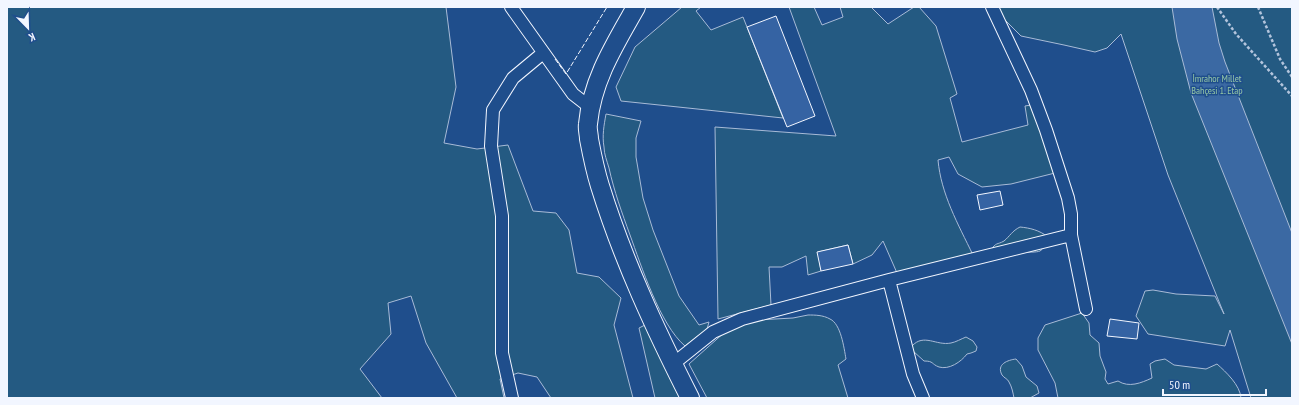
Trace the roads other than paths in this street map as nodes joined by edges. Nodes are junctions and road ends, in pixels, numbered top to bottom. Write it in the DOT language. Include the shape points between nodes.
graph roads {
  1 [pos="511,7"];
  2 [pos="636,7"];
  3 [pos="992,7"];
  4 [pos="543,53"];
  5 [pos="591,108"];
  6 [pos="1071,235"];
  7 [pos="889,280"];
  8 [pos="1086,309"];
  9 [pos="673,364"];
  10 [pos="512,398"];
  11 [pos="690,398"];
  12 [pos="923,398"];
  1 -- 4 [label="street"];
  2 -- 5 [label="street" via="610,53 596,85"];
  3 -- 6 [label="street" via="1031,90 1046,130 1070,206"];
  4 -- 5 [label="street" via="573,94"];
  4 -- 10 [label="street" via="513,78 493,110 490,146 502,216 502,353"];
  5 -- 9 [label="street" via="587,125 593,163 611,222 631,274"];
  6 -- 7 [label="street"];
  6 -- 8 [label="street"];
  7 -- 9 [label="street" via="726,325 713,332"];
  7 -- 12 [label="street" via="913,374"];
  9 -- 11 [label="street"];
}
